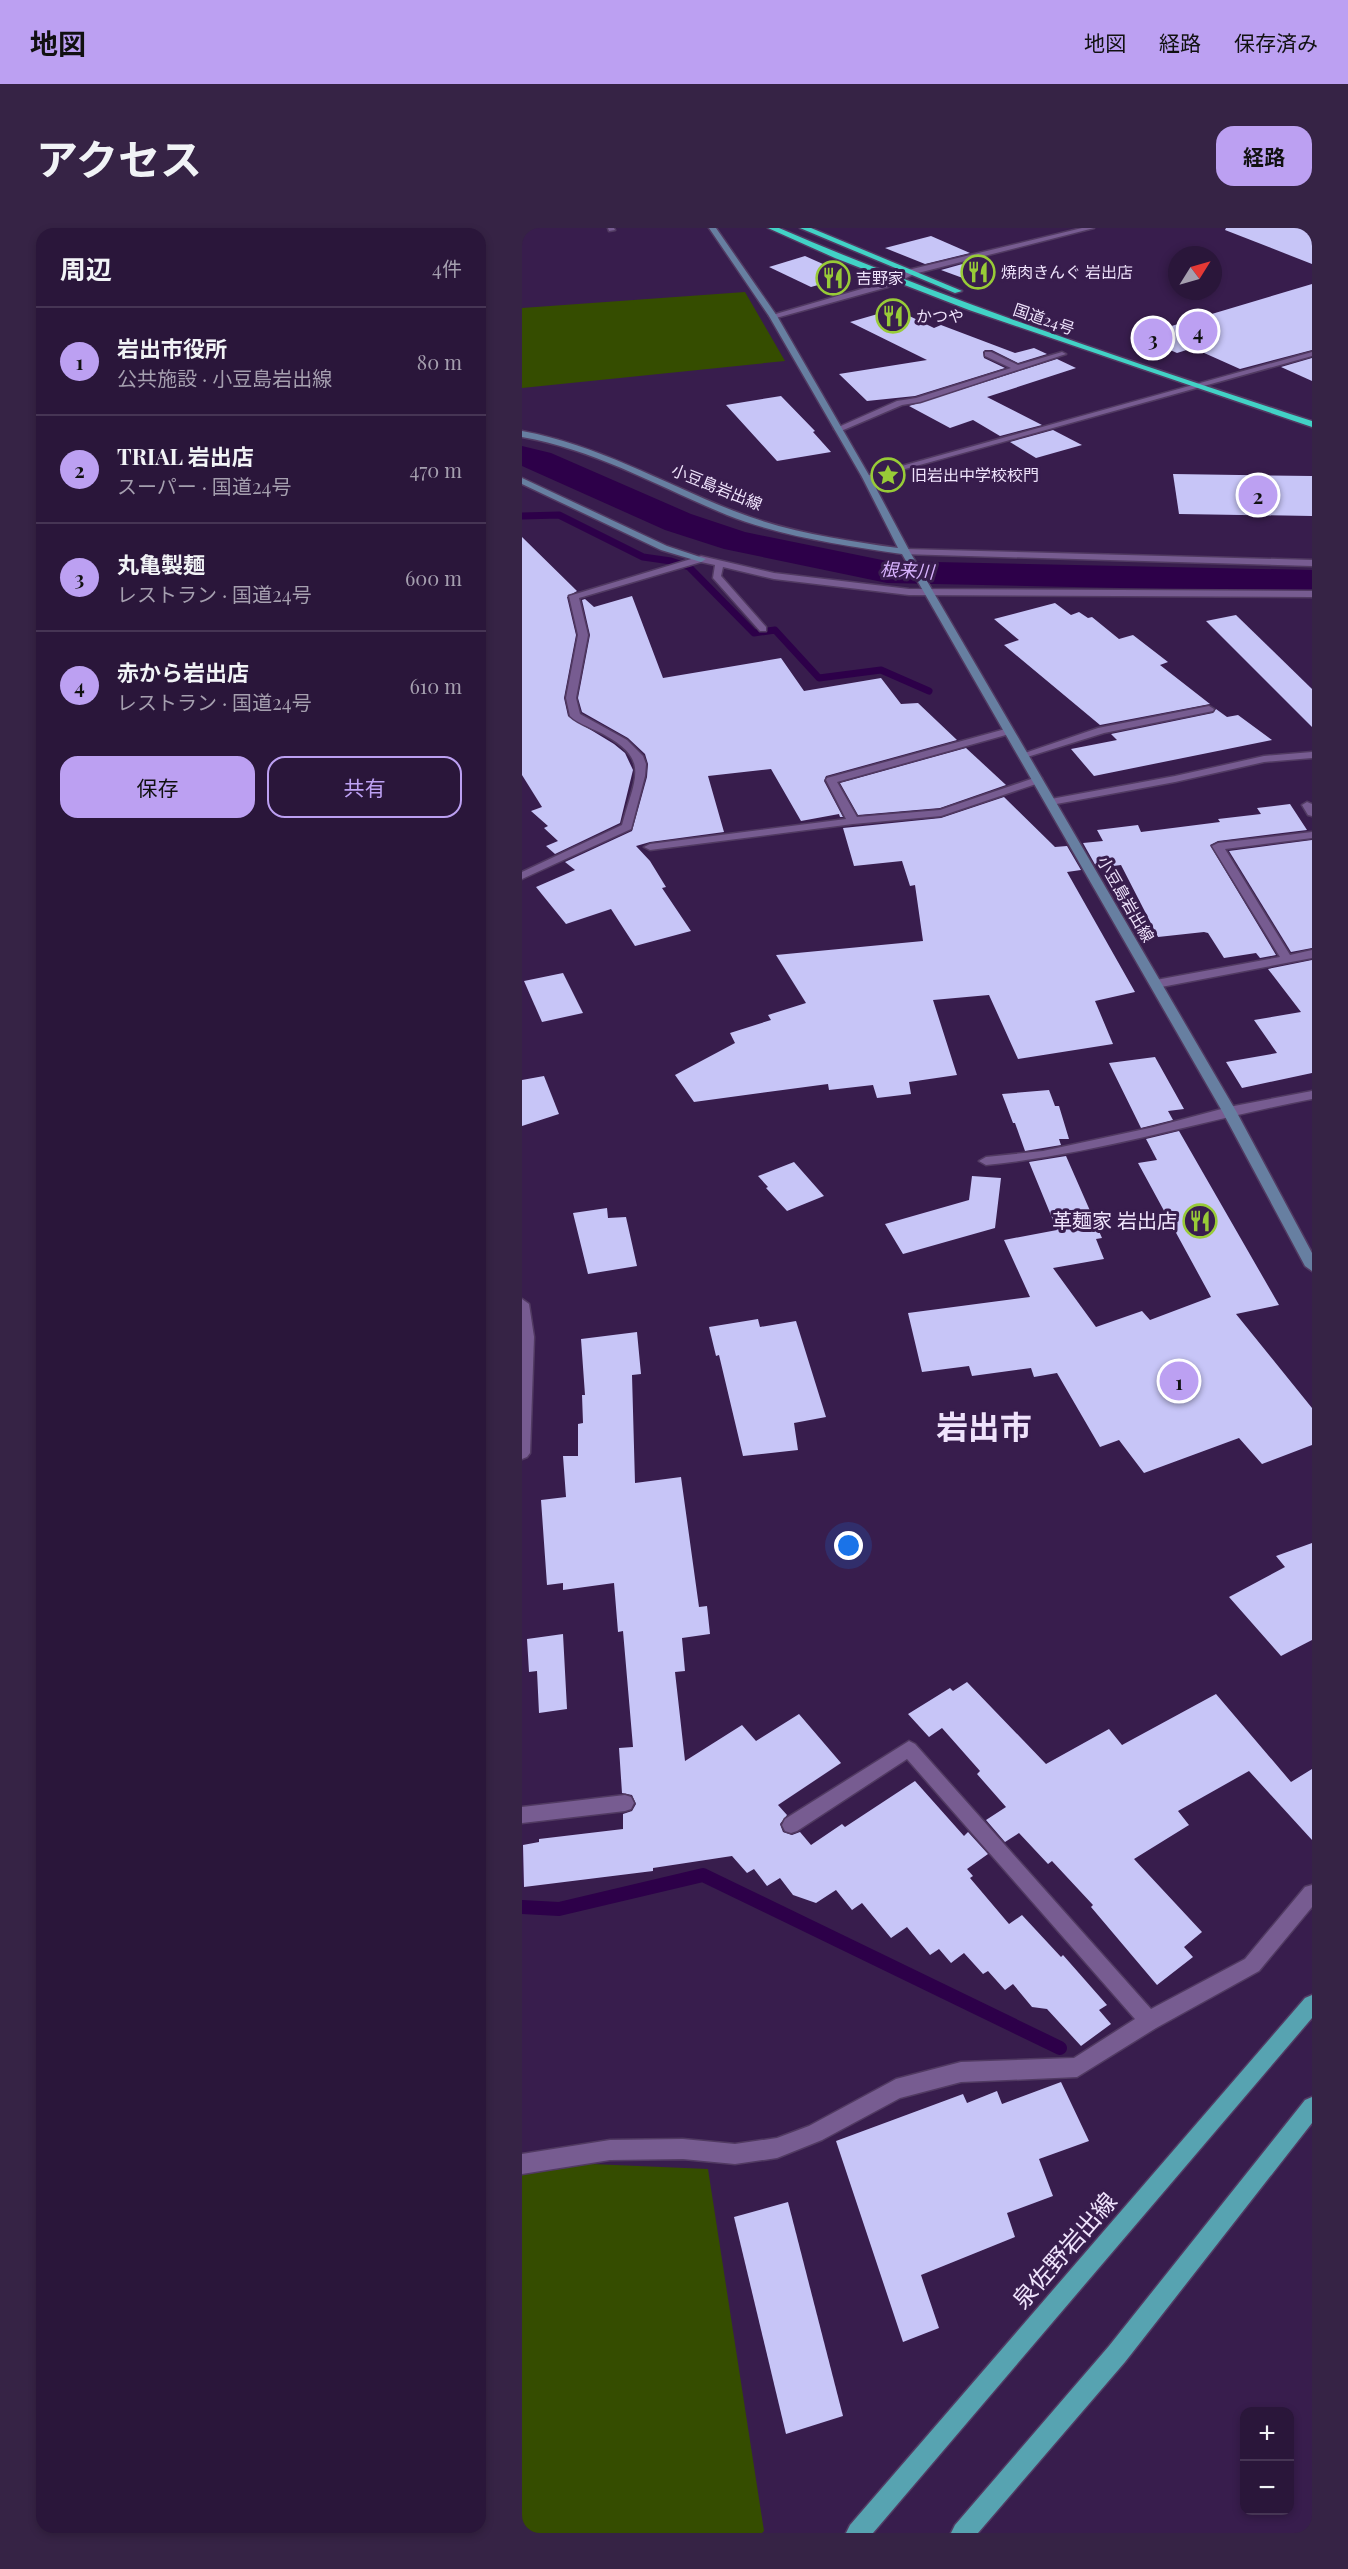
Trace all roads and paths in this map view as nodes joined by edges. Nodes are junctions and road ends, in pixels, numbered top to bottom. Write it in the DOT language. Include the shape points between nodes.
graph roads {
  1 [pos="712,228"];
  2 [pos="772,228"];
  3 [pos="804,228"];
  4 [pos="1091,228"];
  5 [pos="910,272"];
  6 [pos="896,281"];
  7 [pos="968,295"];
  8 [pos="1000,308"];
  9 [pos="773,316"];
  10 [pos="1033,319"];
  11 [pos="988,354"];
  12 [pos="1062,354"];
  13 [pos="1312,354"];
  14 [pos="1018,368"];
  15 [pos="1195,374"];
  16 [pos="1216,381"];
  17 [pos="1198,387"];
  18 [pos="1238,388"];
  19 [pos="1312,424"];
  20 [pos="838,429"];
  21 [pos="522,434"];
  22 [pos="866,477"];
  23 [pos="522,481"];
  24 [pos="905,552"];
  25 [pos="701,559"];
  26 [pos="720,563"];
  27 [pos="1312,563"];
  28 [pos="926,588"];
  29 [pos="1312,594"];
  30 [pos="763,629"];
  31 [pos="1209,710"];
  32 [pos="1010,730"];
  33 [pos="1024,755"];
  34 [pos="1312,755"];
  35 [pos="1038,780"];
  36 [pos="1051,802"];
  37 [pos="853,821"];
  38 [pos="1312,836"];
  39 [pos="650,847"];
  40 [pos="522,876"];
  41 [pos="1312,954"];
  42 [pos="1287,959"];
  43 [pos="1156,984"];
  44 [pos="1312,1095"];
  45 [pos="1229,1110"];
  46 [pos="986,1161"];
  47 [pos="1312,1266"];
  48 [pos="522,1304"];
  49 [pos="522,1453"];
  50 [pos="625,1803"];
  51 [pos="522,1815"];
  52 [pos="791,1825"];
  53 [pos="1312,1893"];
  54 [pos="1312,2004"];
  55 [pos="1149,2021"];
  56 [pos="1312,2106"];
  57 [pos="522,2164"];
  58 [pos="858,2533"];
  59 [pos="963,2533"];
  1 -- 9 [label="main road, 小豆島岩出線"];
  2 -- 6 [label="highway, 国道24号"];
  3 -- 5 [label="highway"];
  4 -- 5 [label="street"];
  5 -- 6 [label="street"];
  5 -- 7 [label="highway"];
  6 -- 9 [label="street"];
  6 -- 17 [label="highway, 国道24号"];
  8 -- 10 [label="highway, 国道24号"];
  9 -- 20 [label="main road, 小豆島岩出線"];
  11 -- 14 [label="street"];
  12 -- 14 [label="street"];
  13 -- 16 [label="street"];
  14 -- 20 [label="street" via="900,403"];
  15 -- 16 [label="highway"];
  16 -- 17 [label="street"];
  16 -- 18 [label="highway"];
  17 -- 19 [label="highway, 国道24号"];
  17 -- 22 [label="street"];
  20 -- 22 [label="main road, 小豆島岩出線"];
  21 -- 24 [label="main road, 小豆島岩出線" via="585,450 734,514 796,533"];
  22 -- 24 [label="main road, 小豆島岩出線"];
  23 -- 25 [label="main road" via="664,548"];
  24 -- 27 [label="street"];
  24 -- 28 [label="main road, 小豆島岩出線"];
  25 -- 26 [label="street"];
  25 -- 40 [label="street" via="574,596 583,636 571,698 574,716 634,750 641,764 627,827"];
  26 -- 28 [label="street" via="774,576 909,592"];
  26 -- 30 [label="street" via="716,576"];
  28 -- 29 [label="street"];
  28 -- 32 [label="main road, 小豆島岩出線"];
  31 -- 33 [label="street" via="1102,730"];
  32 -- 33 [label="main road, 小豆島岩出線"];
  32 -- 37 [label="street" via="831,780"];
  33 -- 35 [label="main road, 小豆島岩出線"];
  34 -- 36 [label="street" via="1264,759"];
  35 -- 36 [label="main road, 小豆島岩出線"];
  35 -- 37 [label="street" via="941,813"];
  36 -- 43 [label="main road, 小豆島岩出線"];
  37 -- 39 [label="street"];
  38 -- 42 [label="street" via="1218,846"];
  41 -- 42 [label="street"];
  42 -- 43 [label="street"];
  43 -- 45 [label="main road, 小豆島岩出線"];
  44 -- 45 [label="street"];
  45 -- 46 [label="street" via="1043,1155"];
  45 -- 47 [label="main road, 小豆島岩出線"];
  48 -- 49 [label="street" via="527,1337"];
  50 -- 51 [label="street"];
  52 -- 55 [label="street" via="909,1749"];
  53 -- 55 [label="street" via="1252,1965"];
  54 -- 58 [label="main road, 泉佐野岩出線"];
  55 -- 57 [label="street" via="1077,2067 961,2072 896,2089 815,2133 777,2148 735,2154 683,2149 610,2150"];
  56 -- 59 [label="main road" via="1117,2354"];
}
